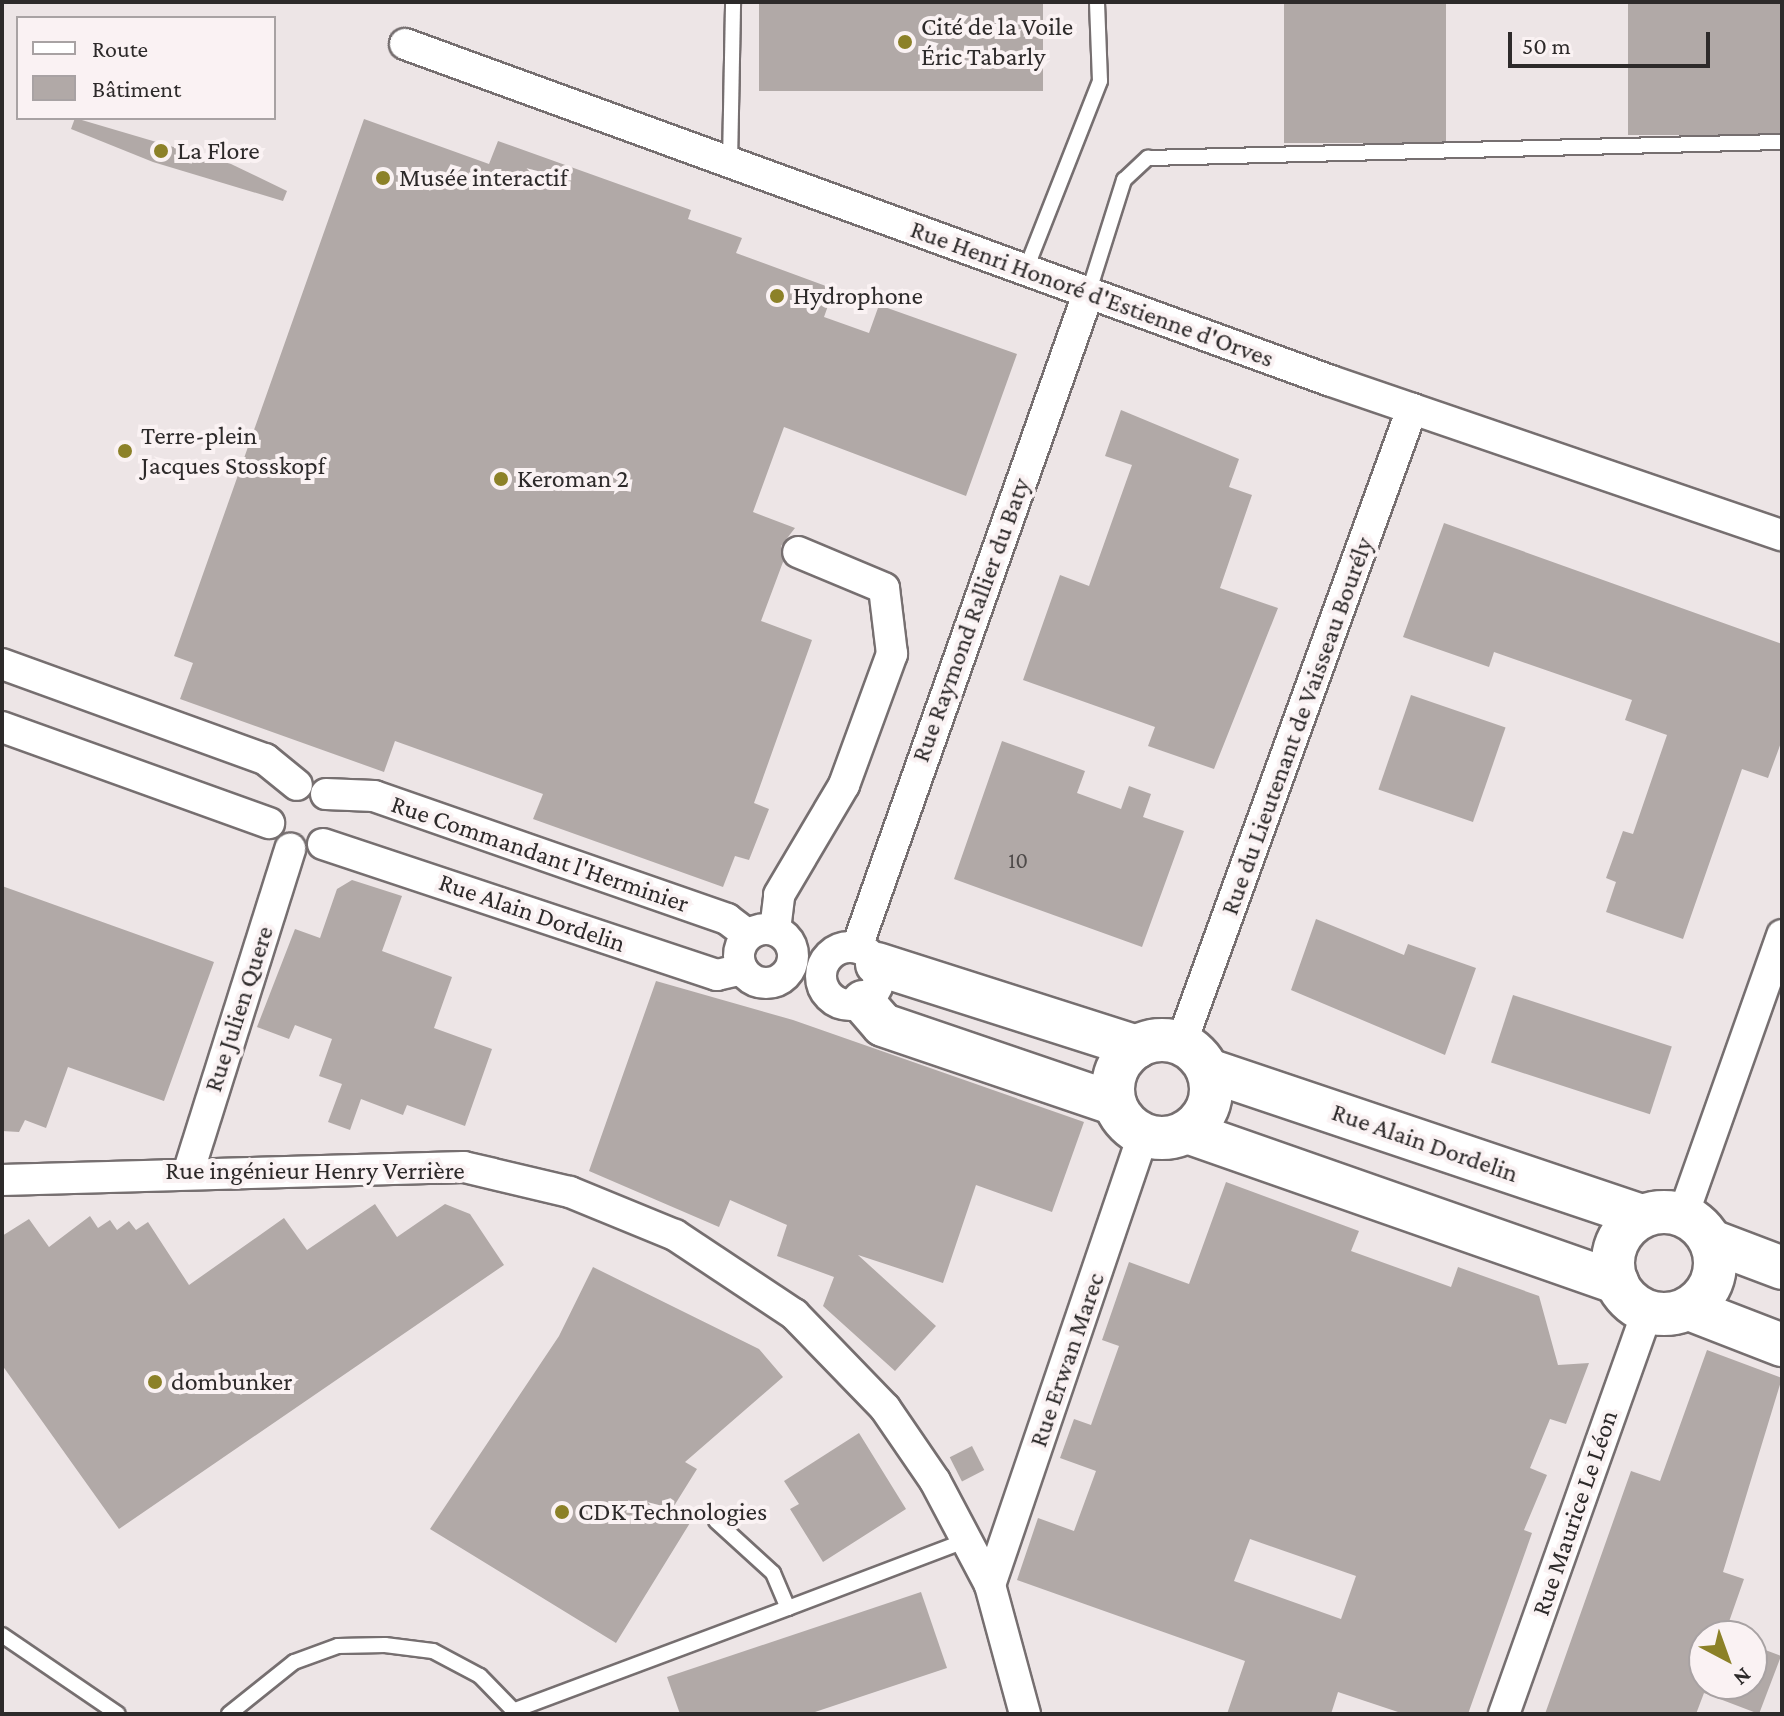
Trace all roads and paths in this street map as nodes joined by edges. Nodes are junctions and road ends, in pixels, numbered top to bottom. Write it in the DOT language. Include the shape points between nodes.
graph roads {
  1 [pos="733,2"];
  2 [pos="1097,2"];
  3 [pos="405,44"];
  4 [pos="1782,142"];
  5 [pos="730,163"];
  6 [pos="1026,269"];
  7 [pos="1088,294"];
  8 [pos="1412,409"];
  9 [pos="1782,535"];
  10 [pos="798,552"];
  11 [pos="2,664"];
  12 [pos="2,727"];
  13 [pos="297,785"];
  14 [pos="326,794"];
  15 [pos="269,823"];
  16 [pos="323,844"];
  17 [pos="290,849"];
  18 [pos="771,935"];
  19 [pos="1782,935"];
  20 [pos="855,954"];
  21 [pos="742,969"];
  22 [pos="780,980"];
  23 [pos="843,996"];
  24 [pos="1137,1047"];
  25 [pos="1194,1057"];
  26 [pos="1115,1104"];
  27 [pos="1187,1132"];
  28 [pos="1143,1135"];
  29 [pos="189,1170"];
  30 [pos="2,1180"];
  31 [pos="1679,1224"];
  32 [pos="1782,1268"];
  33 [pos="1617,1283"];
  34 [pos="1689,1309"];
  35 [pos="1647,1312"];
  36 [pos="1782,1345"];
  37 [pos="716,1521"];
  38 [pos="967,1540"];
  39 [pos="990,1585"];
  40 [pos="788,1608"];
  41 [pos="2,1635"];
  42 [pos="516,1712"];
  43 [pos="118,1714"];
  44 [pos="229,1714"];
  45 [pos="1025,1714"];
  46 [pos="1504,1714"];
  1 -- 5 [label="lane"];
  2 -- 6 [label="lane" via="1100,81"];
  3 -- 5 [label="street, Rue Henri Honoré d'Estienne d'Orves"];
  4 -- 7 [label="lane" via="1148,158 1124,180"];
  5 -- 6 [label="street, Rue Henri Honoré d'Estienne d'Orves"];
  6 -- 7 [label="street, Rue Henri Honoré d'Estienne d'Orves"];
  7 -- 8 [label="street, Rue Henri Honoré d'Estienne d'Orves"];
  7 -- 20 [label="street, Rue Raymond Rallier du Baty"];
  8 -- 9 [label="street, Rue Henri Honoré d'Estienne d'Orves"];
  8 -- 25 [label="street, Rue du Lieutenant de Vaisseau Bourély"];
  10 -- 18 [label="street" via="884,588 892,654 844,785 779,895"];
  11 -- 13 [label="street" via="265,759"];
  12 -- 15 [label="street"];
  13 -- 14 [label="street"];
  13 -- 15 [label="street" via="280,796"];
  14 -- 16 [label="street" via="335,813"];
  14 -- 18 [label="street, Rue Commandant l'Herminier" via="374,796"];
  15 -- 17 [label="street"];
  16 -- 17 [label="street"];
  16 -- 21 [label="street, Rue Alain Dordelin" via="717,975"];
  17 -- 29 [label="street, Rue Julien Quere"];
  18 -- 20 [label="street, Rue Commandant l'Herminier"];
  18 -- 21 [label="street" via="739,951"];
  18 -- 22 [label="street" via="791,968"];
  19 -- 31 [label="street"];
  20 -- 23 [label="street" via="821,973"];
  20 -- 23 [label="street" via="876,990"];
  20 -- 24 [label="street, Rue Alain Dordelin"];
  21 -- 22 [label="street" via="763,984"];
  22 -- 23 [label="street"];
  23 -- 26 [label="street" via="883,1025"];
  24 -- 25 [label="street, Rue Alain Dordelin"];
  24 -- 26 [label="street" via="1116,1072"];
  25 -- 27 [label="street" via="1211,1098"];
  25 -- 31 [label="street, Rue Alain Dordelin"];
  26 -- 28 [label="street"];
  27 -- 28 [label="street"];
  27 -- 33 [label="street"];
  28 -- 39 [label="street, Rue Erwan Marec"];
  29 -- 30 [label="street, Rue ingénieur Henry Verrière"];
  29 -- 38 [label="street, Rue ingénieur Henry Verrière" via="464,1167 570,1192 675,1235 794,1314 875,1398"];
  31 -- 32 [label="street, Rue Alain Dordelin"];
  31 -- 33 [label="street" via="1620,1237"];
  31 -- 34 [label="street" via="1715,1272"];
  33 -- 35 [label="street"];
  34 -- 35 [label="street"];
  34 -- 36 [label="street"];
  35 -- 46 [label="street, Rue Maurice Le Léon"];
  37 -- 40 [label="lane" via="773,1573"];
  38 -- 39 [label="street, Rue ingénieur Henry Verrière"];
  38 -- 40 [label="lane"];
  39 -- 45 [label="street, Rue ingénieur Henry Verrière"];
  40 -- 42 [label="lane"];
  41 -- 43 [label="lane"];
  42 -- 44 [label="lane" via="480,1676 433,1651 385,1645 338,1646 294,1662"];
}
